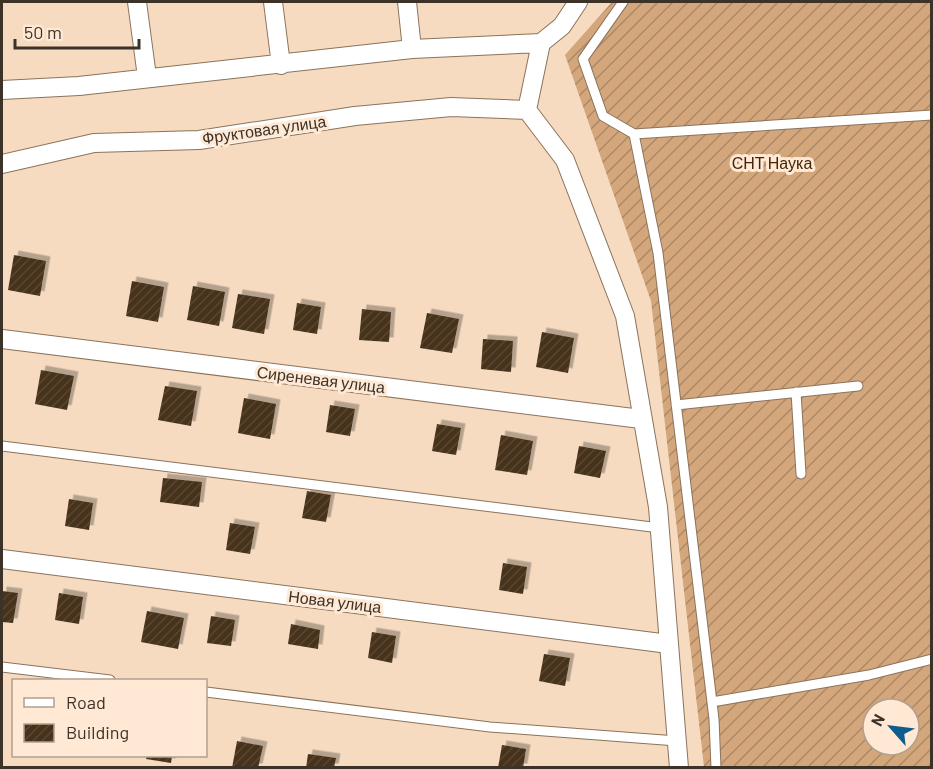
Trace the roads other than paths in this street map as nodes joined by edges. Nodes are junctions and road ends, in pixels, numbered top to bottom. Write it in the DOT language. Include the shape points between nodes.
graph roads {
  1 [pos="137,2"];
  2 [pos="273,2"];
  3 [pos="406,2"];
  4 [pos="578,2"];
  5 [pos="623,2"];
  6 [pos="541,43"];
  7 [pos="412,49"];
  8 [pos="281,65"];
  9 [pos="147,77"];
  10 [pos="2,90"];
  11 [pos="528,110"];
  12 [pos="932,115"];
  13 [pos="634,134"];
  14 [pos="2,164"];
  15 [pos="2,339"];
  16 [pos="858,386"];
  17 [pos="796,392"];
  18 [pos="676,405"];
  19 [pos="641,419"];
  20 [pos="2,446"];
  21 [pos="801,474"];
  22 [pos="660,528"];
  23 [pos="2,559"];
  24 [pos="669,644"];
  25 [pos="932,659"];
  26 [pos="2,667"];
  27 [pos="95,679"];
  28 [pos="207,692"];
  29 [pos="712,702"];
  30 [pos="677,741"];
  31 [pos="679,768"];
  32 [pos="716,768"];
  1 -- 9 [label="street"];
  2 -- 8 [label="street"];
  3 -- 7 [label="street"];
  4 -- 6 [label="street" via="562,26"];
  5 -- 13 [label="lane" via="583,59 603,116"];
  6 -- 7 [label="street"];
  6 -- 11 [label="street"];
  7 -- 8 [label="street"];
  8 -- 9 [label="street"];
  9 -- 10 [label="street"];
  11 -- 14 [label="street, Фруктовая улица" via="451,107 355,116 199,140 94,143"];
  11 -- 19 [label="street" via="565,160 625,316"];
  12 -- 13 [label="lane"];
  13 -- 18 [label="lane" via="658,253"];
  15 -- 19 [label="street, Сиреневая улица"];
  16 -- 17 [label="lane"];
  17 -- 18 [label="lane"];
  17 -- 21 [label="lane"];
  18 -- 29 [label="lane"];
  19 -- 22 [label="street"];
  20 -- 22 [label="lane"];
  22 -- 24 [label="street"];
  23 -- 24 [label="street, Новая улица"];
  24 -- 30 [label="street"];
  25 -- 29 [label="lane" via="869,675"];
  26 -- 27 [label="lane"];
  28 -- 30 [label="lane" via="490,727"];
  29 -- 32 [label="lane"];
  30 -- 31 [label="street"];
}
